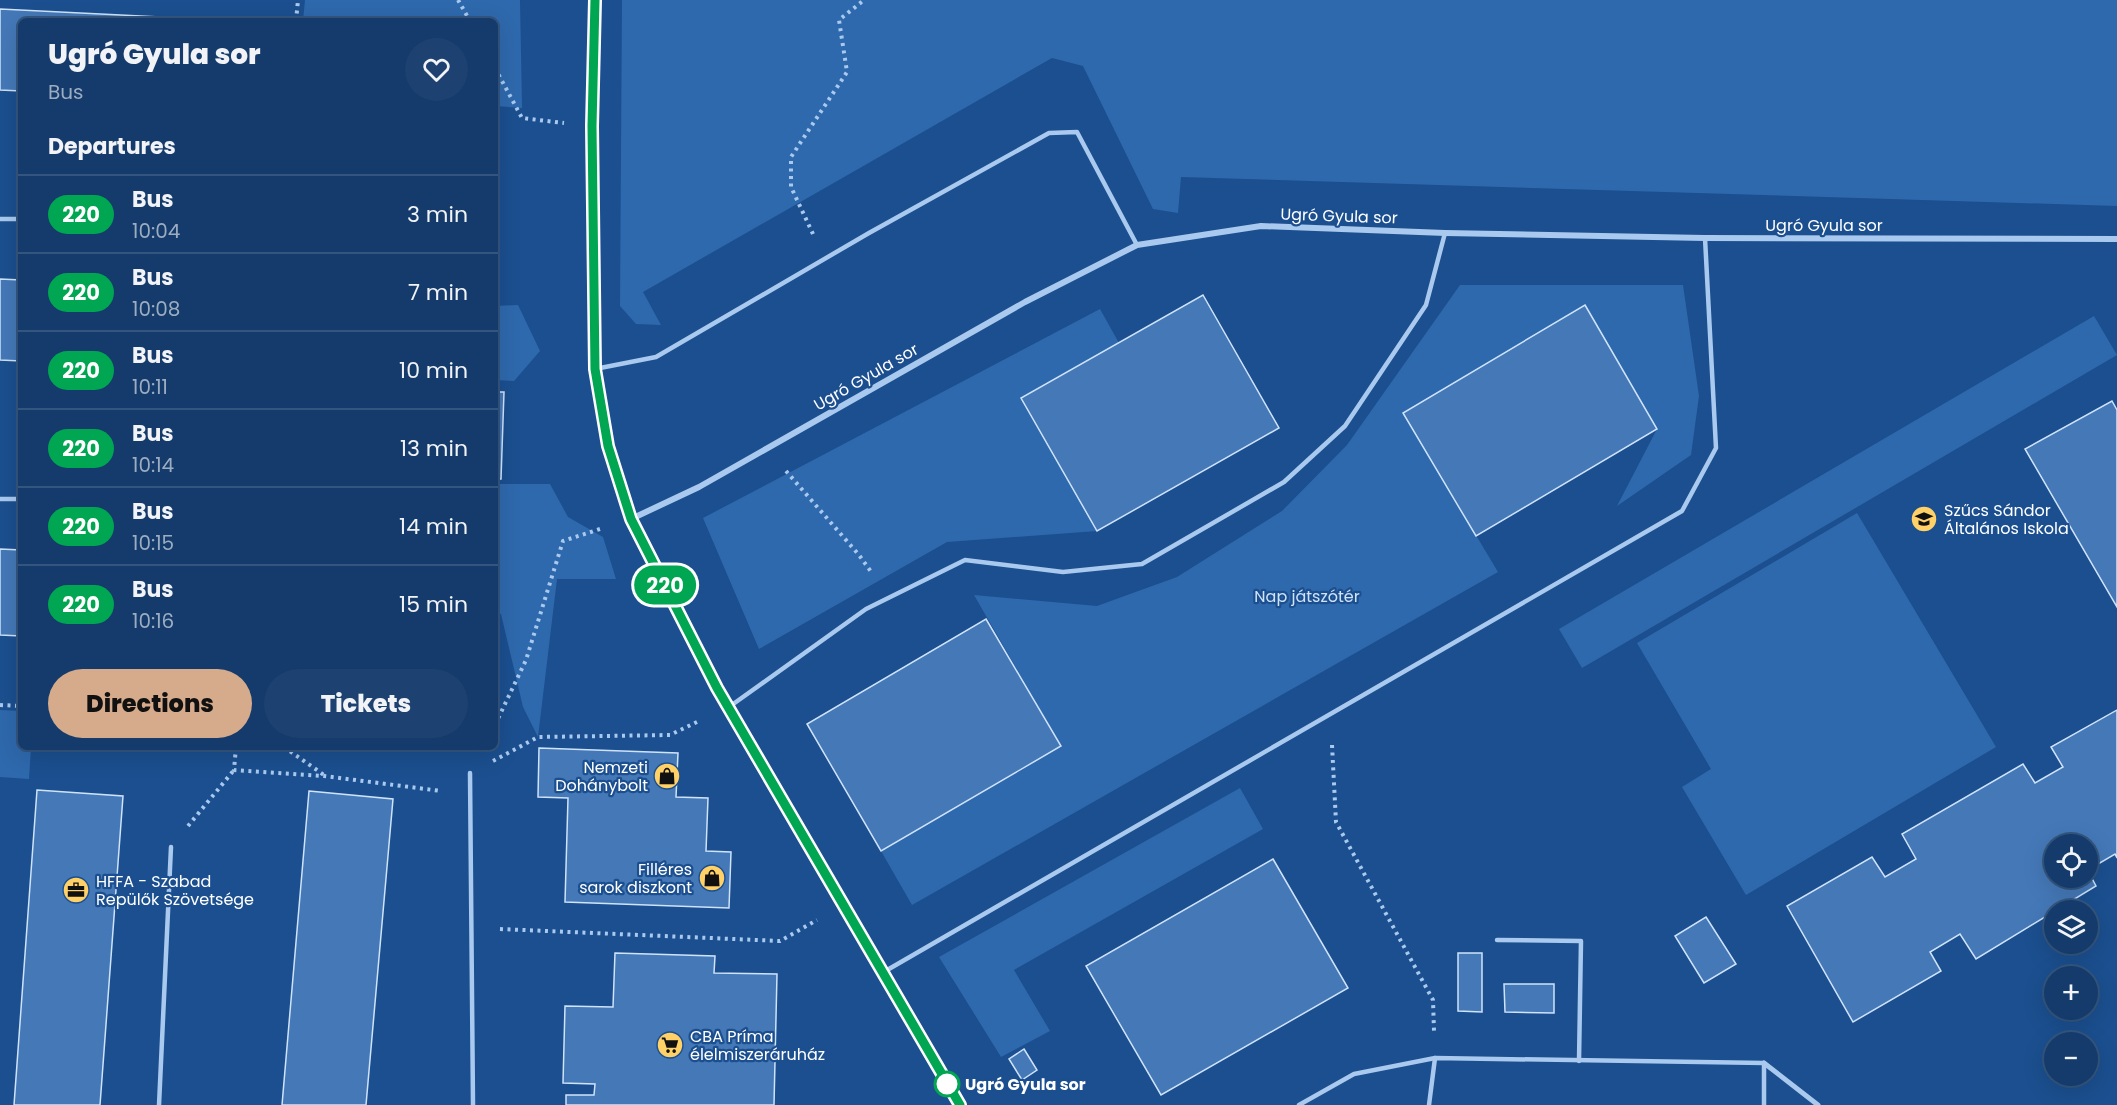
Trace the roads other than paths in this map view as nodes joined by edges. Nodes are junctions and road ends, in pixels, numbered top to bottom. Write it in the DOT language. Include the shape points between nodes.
graph roads {
  1 [pos="595,0"];
  2 [pos="0,219"];
  3 [pos="18,219"];
  4 [pos="1445,233"];
  5 [pos="1705,238"];
  6 [pos="2117,239"];
  7 [pos="1137,245"];
  8 [pos="595,369"];
  9 [pos="0,499"];
  10 [pos="18,500"];
  11 [pos="631,519"];
  12 [pos="729,707"];
  13 [pos="470,773"];
  14 [pos="171,847"];
  15 [pos="1497,940"];
  16 [pos="882,973"];
  17 [pos="1435,1058"];
  18 [pos="1580,1061"];
  19 [pos="1764,1063"];
  20 [pos="159,1105"];
  21 [pos="473,1105"];
  22 [pos="959,1105"];
  23 [pos="1299,1105"];
  24 [pos="1429,1105"];
  25 [pos="1764,1105"];
  26 [pos="1818,1105"];
  1 -- 8 [label="street" via="592,126"];
  2 -- 3 [label="lane"];
  4 -- 5 [label="street, Ugró Gyula sor"];
  4 -- 7 [label="street, Ugró Gyula sor" via="1261,226"];
  4 -- 12 [label="lane" via="1426,305 1345,426 1284,482 1142,564 1063,572 965,561 866,609"];
  5 -- 6 [label="street, Ugró Gyula sor"];
  5 -- 16 [label="lane" via="1716,448 1682,511"];
  7 -- 8 [label="lane" via="1077,132 1048,133 656,357"];
  7 -- 11 [label="street, Ugró Gyula sor" via="1025,302 699,487"];
  8 -- 11 [label="street" via="608,446"];
  9 -- 10 [label="lane"];
  11 -- 12 [label="street"];
  12 -- 16 [label="street"];
  13 -- 21 [label="lane"];
  14 -- 20 [label="lane"];
  15 -- 18 [label="lane" via="1581,941"];
  16 -- 22 [label="street"];
  17 -- 18 [label="lane"];
  17 -- 23 [label="lane" via="1354,1074"];
  17 -- 24 [label="lane"];
  18 -- 19 [label="lane"];
  19 -- 25 [label="lane"];
  19 -- 26 [label="street"];
}
